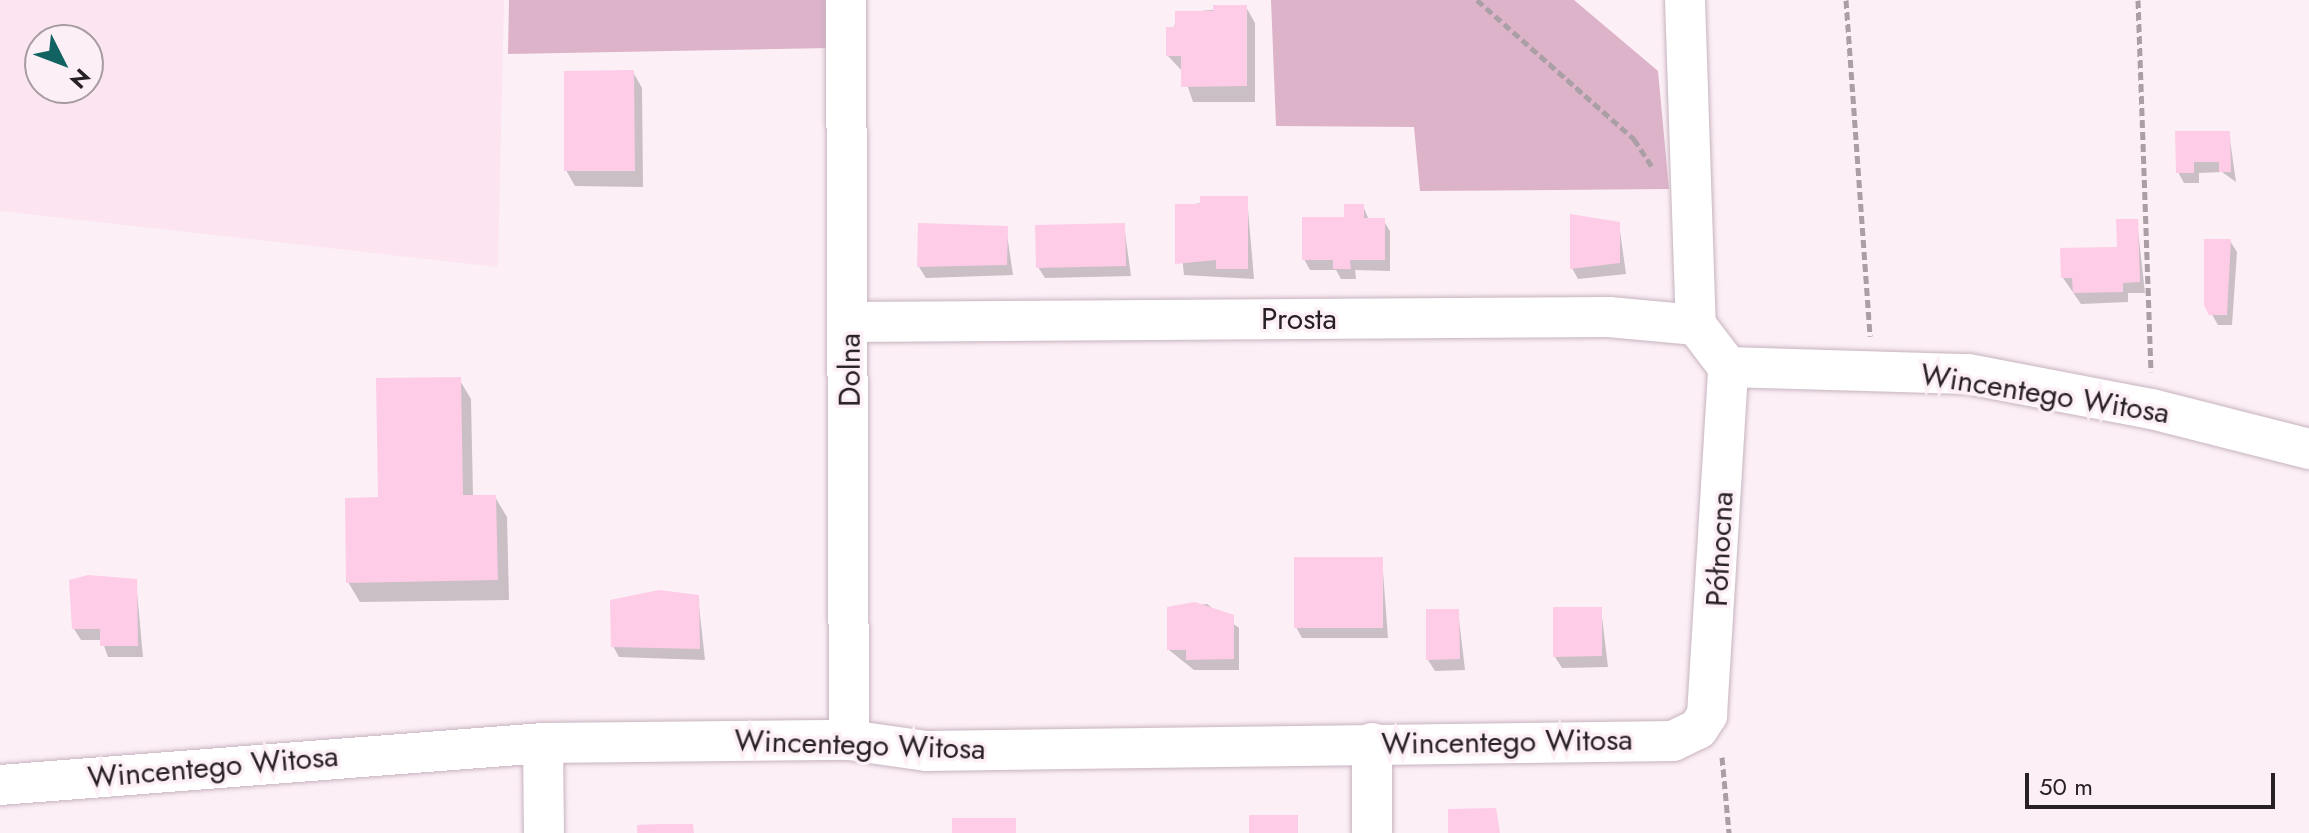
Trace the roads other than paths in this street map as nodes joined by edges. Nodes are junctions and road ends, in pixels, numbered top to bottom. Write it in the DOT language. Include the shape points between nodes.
graph roads {
  1 [pos="846,0"];
  2 [pos="1685,0"];
  3 [pos="850,322"];
  4 [pos="1696,325"];
  5 [pos="1728,367"];
  6 [pos="2309,449"];
  7 [pos="1693,728"];
  8 [pos="849,740"];
  9 [pos="543,743"];
  10 [pos="1372,743"];
  11 [pos="0,785"];
  12 [pos="544,833"];
  13 [pos="1372,833"];
  1 -- 3 [label="street, Dolna"];
  2 -- 4 [label="street"];
  3 -- 4 [label="street, Prosta" via="1609,317"];
  3 -- 8 [label="street, Dolna"];
  4 -- 5 [label="street"];
  5 -- 6 [label="street, Wincentego Witosa" via="1968,374 2152,409"];
  5 -- 7 [label="street, Północna"];
  7 -- 10 [label="street, Wincentego Witosa"];
  8 -- 9 [label="street, Wincentego Witosa"];
  8 -- 10 [label="street, Wincentego Witosa" via="926,751"];
  9 -- 11 [label="street, Wincentego Witosa"];
  9 -- 12 [label="street"];
  10 -- 13 [label="street"];
}
